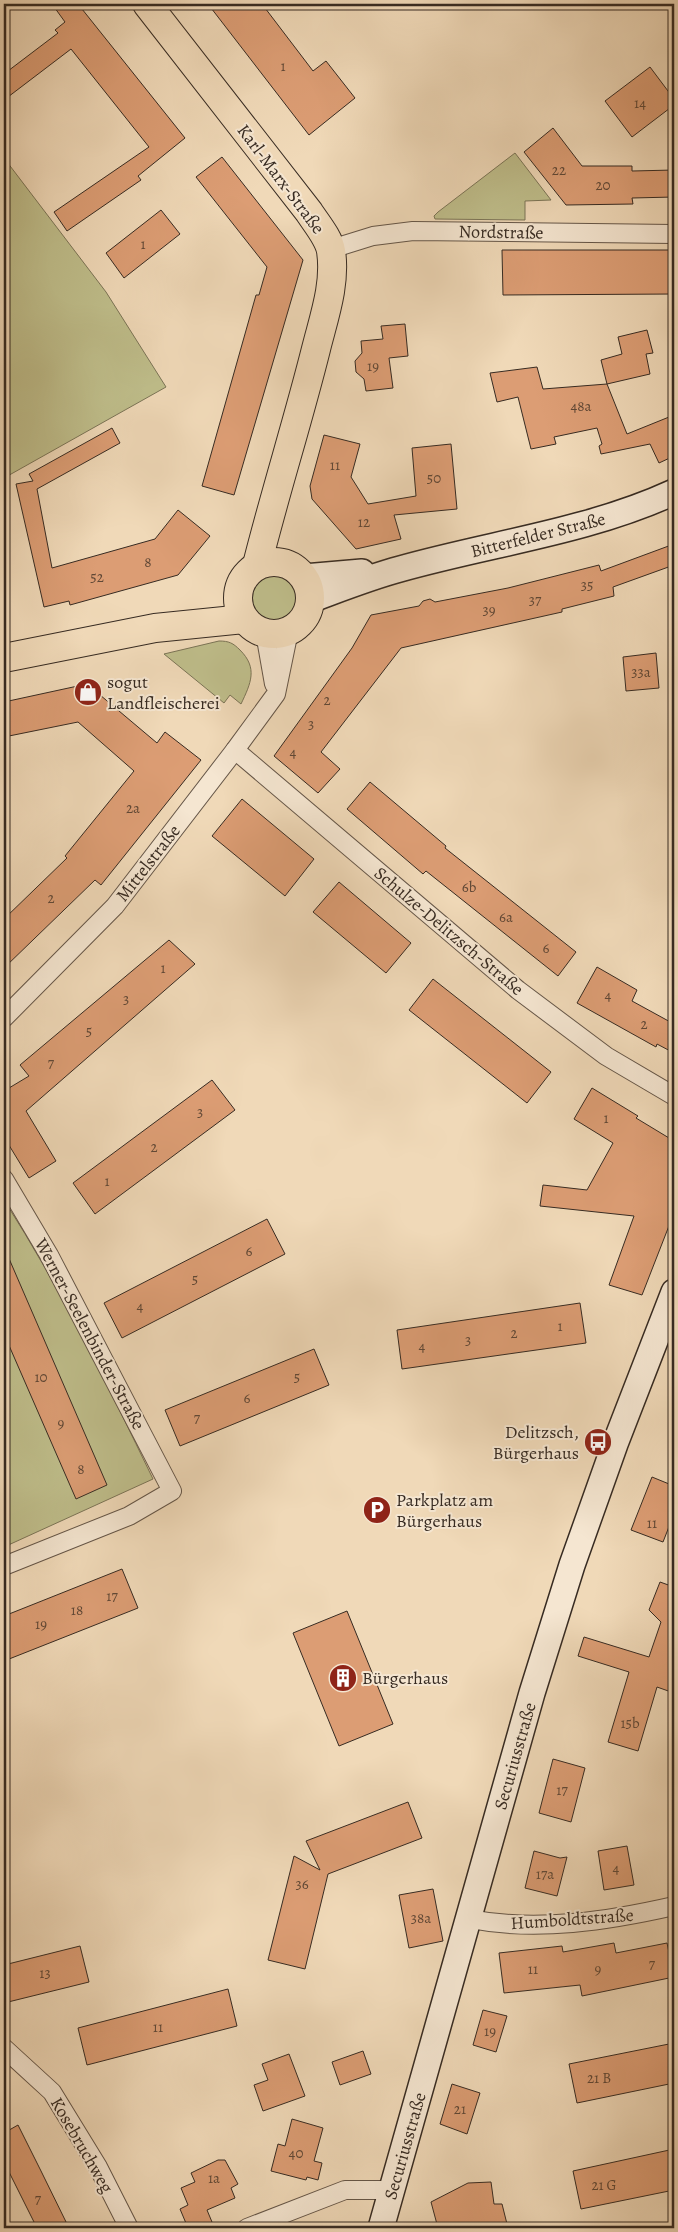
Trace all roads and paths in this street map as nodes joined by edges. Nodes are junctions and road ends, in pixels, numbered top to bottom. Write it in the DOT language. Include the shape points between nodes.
graph roads {
  1 [pos="147,4"];
  2 [pos="674,234"];
  3 [pos="331,249"];
  4 [pos="674,492"];
  5 [pos="268,563"];
  6 [pos="307,588"];
  7 [pos="259,620"];
  8 [pos="4,658"];
  9 [pos="276,694"];
  10 [pos="235,750"];
  11 [pos="4,1018"];
  12 [pos="674,1096"];
  13 [pos="4,1179"];
  14 [pos="674,1292"];
  15 [pos="4,1566"];
  16 [pos="674,1906"];
  17 [pos="470,1919"];
  18 [pos="4,2048"];
  19 [pos="392,2190"];
  20 [pos="129,2228"];
  21 [pos="247,2228"];
  22 [pos="381,2228"];
  1 -- 3 [label="main road, Karl-Marx-Straße" via="309,212"];
  2 -- 3 [label="street, Nordstraße" via="413,231 373,236"];
  3 -- 5 [label="main road, Karl-Marx-Straße" via="332,276 327,305 304,400 274,496"];
  4 -- 6 [label="street, Bitterfelder Straße" via="619,514 569,528"];
  5 -- 6 [label="main road" via="292,565"];
  5 -- 7 [label="main road" via="243,579"];
  6 -- 7 [label="main road" via="306,616"];
  7 -- 8 [label="main road" via="155,628"];
  7 -- 9 [label="street"];
  7 -- 9 [label="street, Mittelstraße"];
  9 -- 10 [label="street, Mittelstraße"];
  10 -- 11 [label="street, Mittelstraße" via="114,906"];
  10 -- 12 [label="street, Schulze-Delitzsch-Straße" via="518,990 606,1056"];
  13 -- 15 [label="street, Werner-Seelenbinder-Straße" via="49,1255 172,1491 129,1516"];
  14 -- 17 [label="street, Securiusstraße" via="572,1565 532,1693"];
  16 -- 17 [label="street, Humboldtstraße" via="615,1919 550,1924 496,1924"];
  17 -- 19 [label="street, Securiusstraße"];
  18 -- 20 [label="street, Kosebruchweg" via="52,2092 98,2167"];
  19 -- 21 [label="street" via="346,2190"];
  19 -- 22 [label="street, Securiusstraße"];
}
